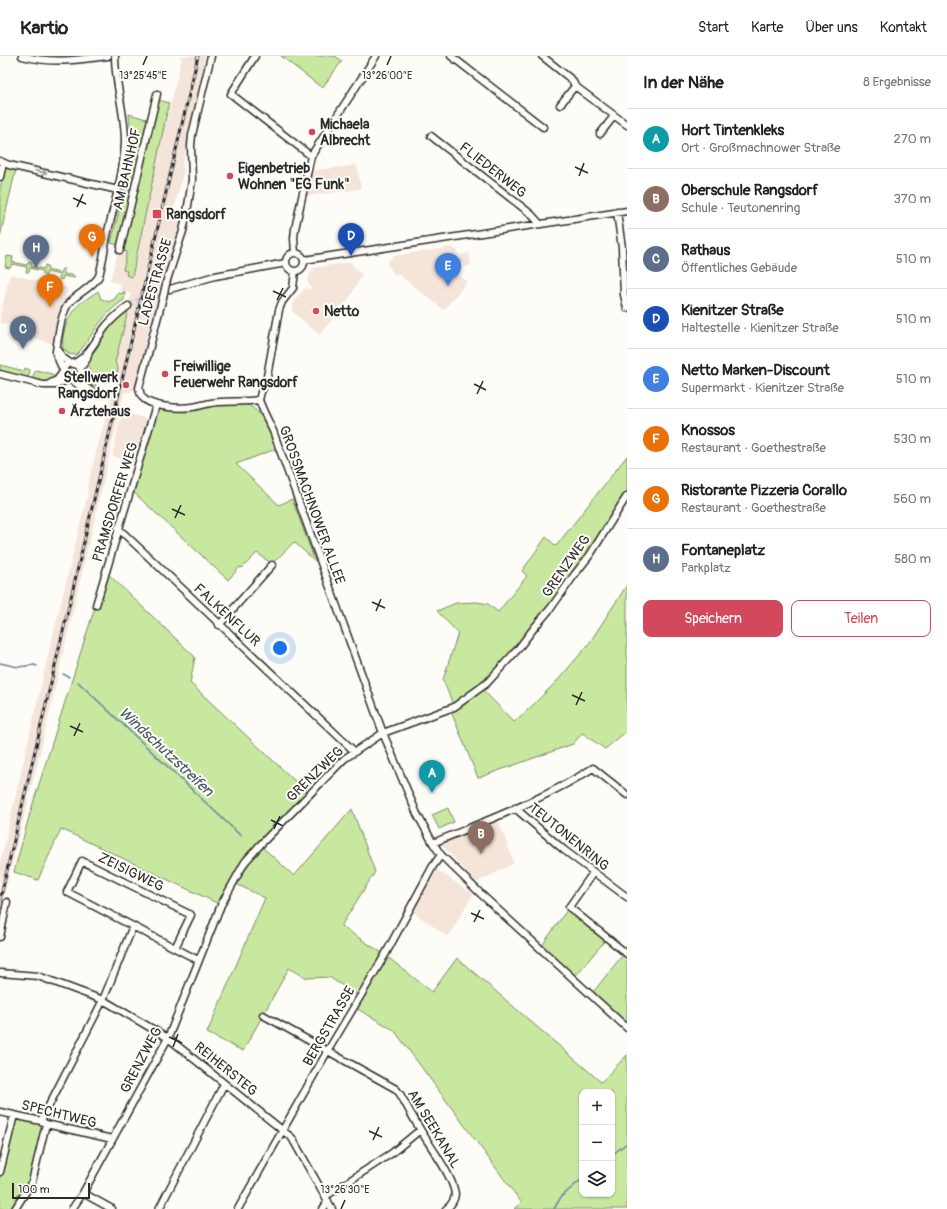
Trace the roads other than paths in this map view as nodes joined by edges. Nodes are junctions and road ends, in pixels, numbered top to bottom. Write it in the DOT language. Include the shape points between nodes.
graph roads {
  1 [pos="22,56"];
  2 [pos="108,56"];
  3 [pos="115,56"];
  4 [pos="211,56"];
  5 [pos="255,56"];
  6 [pos="375,56"];
  7 [pos="452,56"];
  8 [pos="542,56"];
  9 [pos="575,86"];
  10 [pos="157,94"];
  11 [pos="560,105"];
  12 [pos="614,116"];
  13 [pos="627,126"];
  14 [pos="543,127"];
  15 [pos="600,134"];
  16 [pos="431,136"];
  17 [pos="310,156"];
  18 [pos="1,162"];
  19 [pos="0,177"];
  20 [pos="118,190"];
  21 [pos="627,211"];
  22 [pos="617,212"];
  23 [pos="540,224"];
  24 [pos="120,250"];
  25 [pos="295,253"];
  26 [pos="304,260"];
  27 [pos="286,263"];
  28 [pos="295,271"];
  29 [pos="170,289"];
  30 [pos="128,306"];
  31 [pos="627,308"];
  32 [pos="57,346"];
  33 [pos="89,351"];
  34 [pos="72,363"];
  35 [pos="80,369"];
  36 [pos="63,371"];
  37 [pos="0,374"];
  38 [pos="80,376"];
  39 [pos="70,381"];
  40 [pos="47,385"];
  41 [pos="259,400"];
  42 [pos="156,405"];
  43 [pos="627,496"];
  44 [pos="118,528"];
  45 [pos="272,565"];
  46 [pos="96,605"];
  47 [pos="219,625"];
  48 [pos="383,733"];
  49 [pos="355,752"];
  50 [pos="627,795"];
  51 [pos="515,808"];
  52 [pos="433,843"];
  53 [pos="441,854"];
  54 [pos="593,873"];
  55 [pos="627,898"];
  56 [pos="8,902"];
  57 [pos="133,926"];
  58 [pos="0,937"];
  59 [pos="175,948"];
  60 [pos="627,954"];
  61 [pos="198,960"];
  62 [pos="0,973"];
  63 [pos="103,1000"];
  64 [pos="263,1015"];
  65 [pos="627,1028"];
  66 [pos="168,1038"];
  67 [pos="327,1052"];
  68 [pos="224,1084"];
  69 [pos="0,1112"];
  70 [pos="14,1115"];
  71 [pos="44,1123"];
  72 [pos="283,1130"];
  73 [pos="420,1130"];
  74 [pos="112,1139"];
  75 [pos="0,1172"];
  76 [pos="83,1193"];
  77 [pos="327,1199"];
  78 [pos="15,1209"];
  79 [pos="72,1209"];
  80 [pos="112,1209"];
  81 [pos="159,1209"];
  82 [pos="238,1209"];
  83 [pos="323,1209"];
  84 [pos="332,1209"];
  85 [pos="446,1209"];
  1 -- 2 [label="street" via="62,61"];
  3 -- 20 [label="street" via="124,140 124,158"];
  4 -- 42 [label="street, LADESTRASSE, bridge" via="192,134 192,180 183,231 167,280 139,388 141,396"];
  5 -- 17 [label="street" via="231,94"];
  6 -- 17 [label="street"];
  7 -- 14 [label="street"];
  8 -- 9 [label="street" via="572,80"];
  9 -- 11 [label="street"];
  9 -- 12 [label="street"];
  10 -- 24 [label="street, AM BAHNHOF"];
  12 -- 13 [label="street"];
  12 -- 15 [label="street"];
  16 -- 23 [label="street, FLIEDERWEG" via="531,214"];
  17 -- 25 [label="street" via="295,229"];
  18 -- 19 [label="street"];
  18 -- 20 [label="street, one-way"];
  20 -- 32 [label="street" via="99,276 66,308"];
  21 -- 22 [label="street"];
  22 -- 23 [label="street"];
  22 -- 31 [label="street"];
  23 -- 26 [label="street"];
  25 -- 26 [label="street"];
  25 -- 27 [label="street" via="287,257"];
  26 -- 28 [label="street" via="301,269"];
  27 -- 28 [label="street" via="288,268"];
  27 -- 29 [label="street" via="215,276"];
  28 -- 41 [label="street" via="293,288 280,305 266,382"];
  30 -- 33 [label="street" via="112,319"];
  32 -- 34 [label="street" via="63,358"];
  32 -- 36 [label="street" via="56,354"];
  33 -- 34 [label="street"];
  33 -- 35 [label="street"];
  34 -- 35 [label="street"];
  34 -- 36 [label="street" via="66,365"];
  35 -- 38 [label="street"];
  36 -- 39 [label="street" via="64,377"];
  36 -- 40 [label="street" via="57,380"];
  37 -- 40 [label="street"];
  38 -- 39 [label="street" via="77,380"];
  38 -- 39 [label="street" via="80,380 88,389 100,394 85,391"];
  39 -- 40 [label="street"];
  41 -- 42 [label="street" via="219,402 191,407"];
  41 -- 48 [label="street, GROSSMACHNOWER ALLEE" via="273,431"];
  42 -- 44 [label="street, PRAMSDORFER WEG"];
  43 -- 48 [label="street, GRENZWEG" via="590,555 551,608 487,683 450,709"];
  44 -- 46 [label="street, PRAMSDORFER WEG"];
  44 -- 47 [label="street, FALKENFLUR"];
  45 -- 47 [label="street"];
  47 -- 49 [label="street, FALKENFLUR"];
  48 -- 49 [label="street, GRENZWEG"];
  48 -- 52 [label="street, GROSSMACHNOWER ALLEE" via="417,814"];
  49 -- 61 [label="street, GRENZWEG" via="334,769 245,862 221,905"];
  50 -- 51 [label="street, TEUTONENRING" via="593,768 572,782"];
  51 -- 52 [label="street, TEUTONENRING"];
  51 -- 54 [label="street, TEUTONENRING"];
  52 -- 53 [label="street, GROSSMACHNOWER ALLEE"];
  53 -- 65 [label="street, GROSSMACHNOWER ALLEE" via="503,915"];
  53 -- 67 [label="street, BERGSTRASSE"];
  54 -- 55 [label="street, TEUTONENRING"];
  54 -- 60 [label="street" via="569,907"];
  56 -- 58 [label="street"];
  57 -- 59 [label="street, ZEISIGWEG"];
  57 -- 59 [label="street, ZEISIGWEG" via="67,892 82,862 190,915"];
  57 -- 63 [label="street"];
  59 -- 61 [label="street, ZEISIGWEG"];
  61 -- 66 [label="street, GRENZWEG"];
  62 -- 63 [label="street, REIHERSTEG" via="38,976"];
  63 -- 66 [label="street, REIHERSTEG"];
  63 -- 71 [label="street"];
  64 -- 67 [label="street, AM SEEKANAL"];
  66 -- 68 [label="street, REIHERSTEG"];
  66 -- 74 [label="street, GRENZWEG"];
  67 -- 72 [label="street, BERGSTRASSE"];
  67 -- 73 [label="street, AM SEEKANAL" via="396,1089"];
  68 -- 72 [label="street, REIHERSTEG"];
  68 -- 81 [label="street"];
  69 -- 70 [label="street, SPECHTWEG"];
  70 -- 71 [label="street, SPECHTWEG"];
  70 -- 75 [label="street"];
  71 -- 74 [label="street, SPECHTWEG"];
  71 -- 78 [label="street" via="32,1182"];
  72 -- 77 [label="street, REIHERSTEG" via="292,1138"];
  72 -- 82 [label="street, BERGSTRASSE"];
  73 -- 77 [label="street"];
  73 -- 85 [label="street, AM SEEKANAL" via="454,1188 455,1195"];
  74 -- 76 [label="street, GRENZWEG"];
  76 -- 79 [label="street, GRENZWEG"];
  76 -- 80 [label="street"];
  77 -- 83 [label="street"];
  77 -- 84 [label="street, REIHERSTEG"];
}
